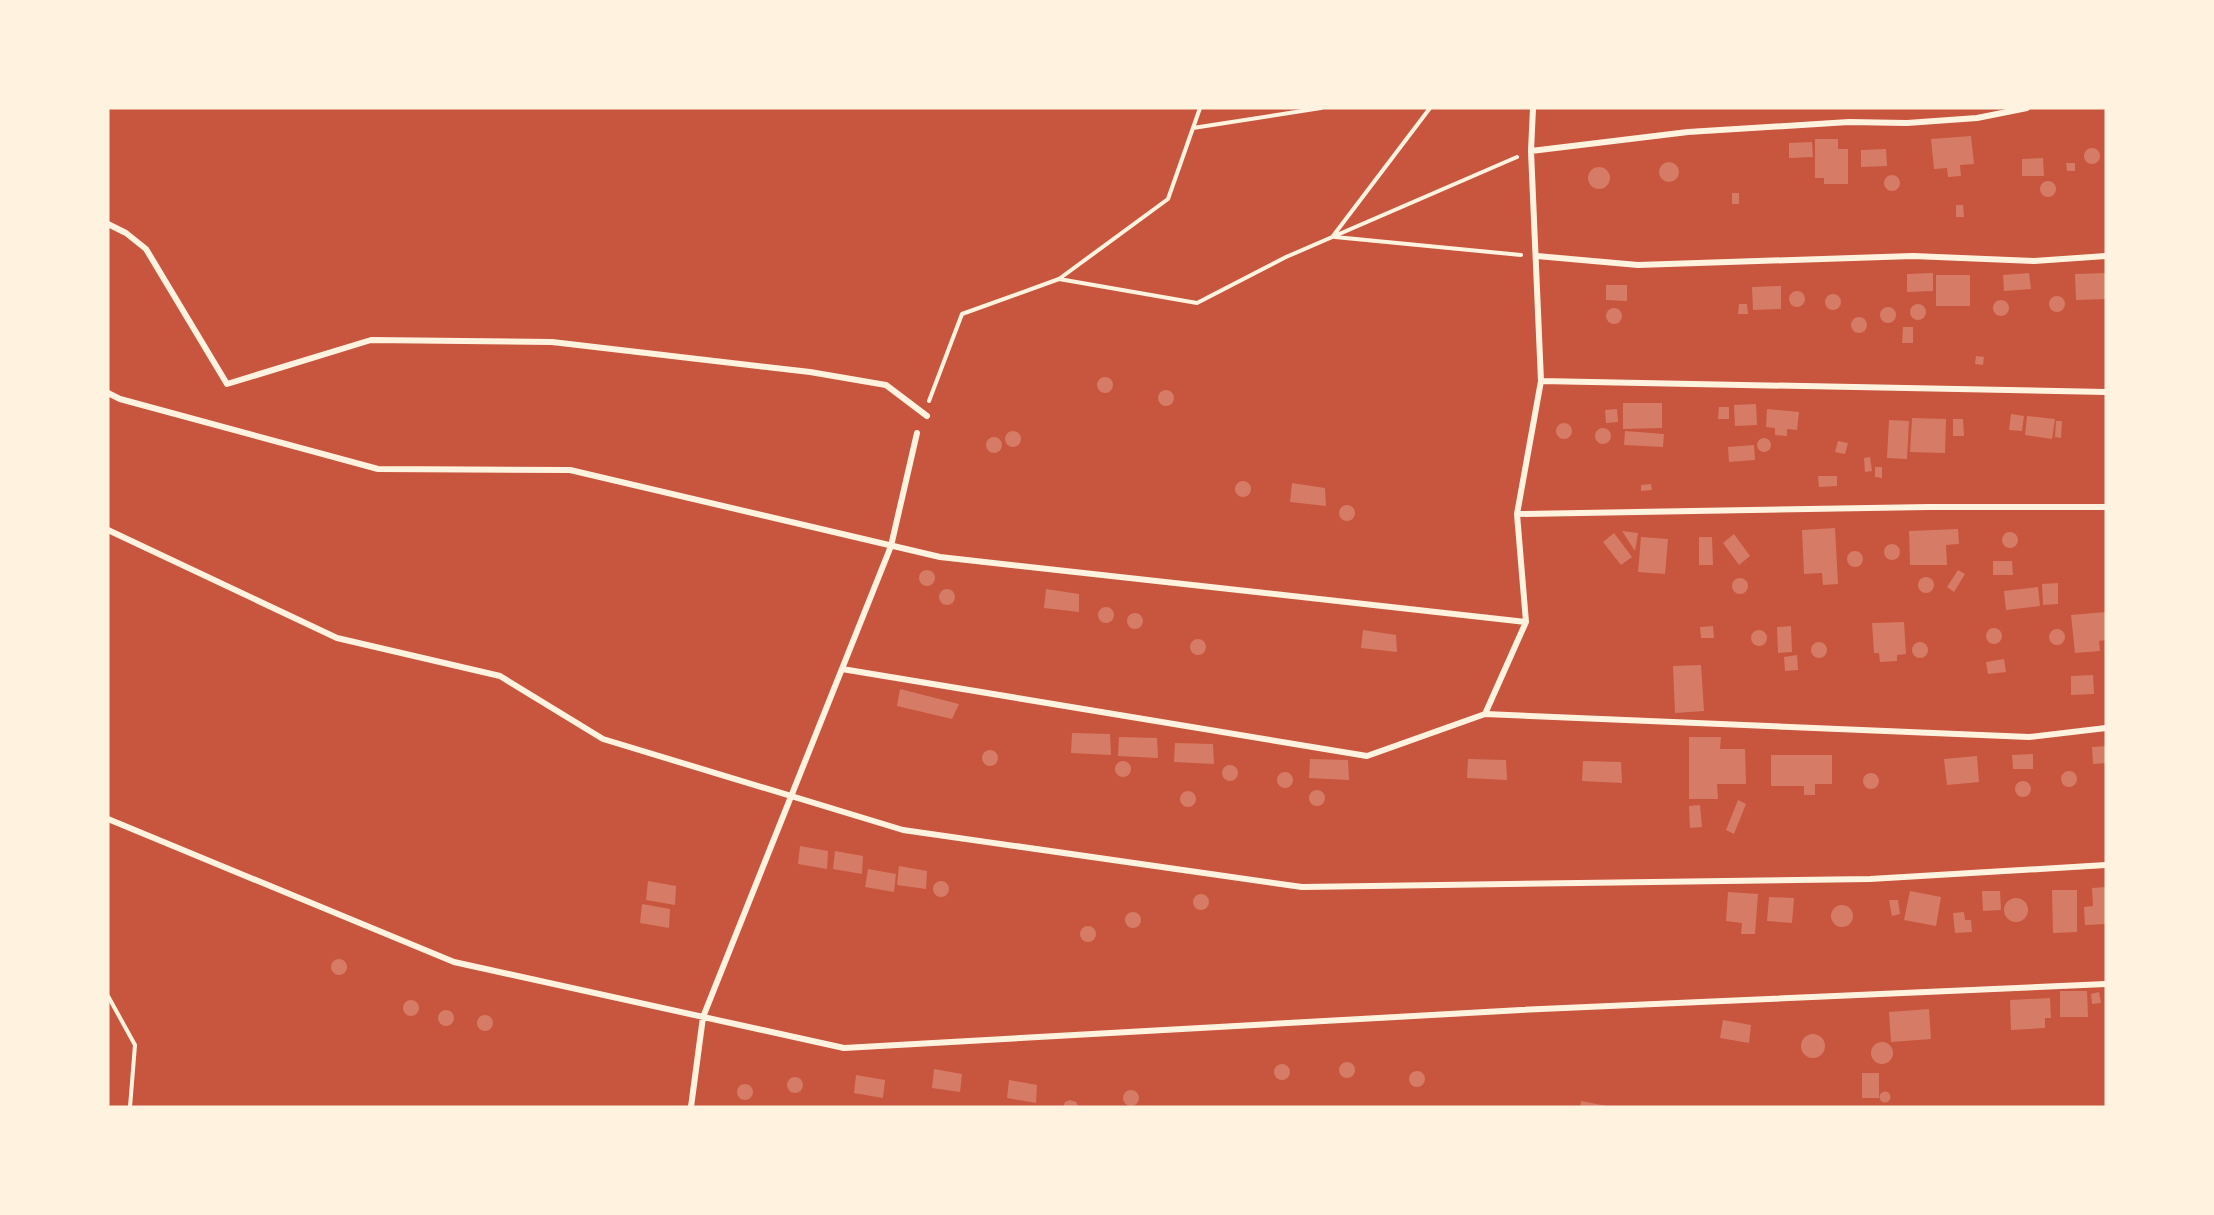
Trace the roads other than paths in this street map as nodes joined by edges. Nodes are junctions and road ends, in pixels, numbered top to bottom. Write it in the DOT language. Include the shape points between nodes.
graph roads {
  1 [pos="1533,108"];
  2 [pos="2027,108"];
  3 [pos="1532,151"];
  4 [pos="108,224"];
  5 [pos="1537,256"];
  6 [pos="2106,256"];
  7 [pos="1541,381"];
  8 [pos="2106,392"];
  9 [pos="108,393"];
  10 [pos="926,415"];
  11 [pos="917,433"];
  12 [pos="2106,507"];
  13 [pos="1517,514"];
  14 [pos="108,530"];
  15 [pos="891,546"];
  16 [pos="1526,622"];
  17 [pos="842,669"];
  18 [pos="1485,714"];
  19 [pos="2106,728"];
  20 [pos="791,796"];
  21 [pos="108,819"];
  22 [pos="2106,865"];
  23 [pos="2106,984"];
  24 [pos="704,1017"];
  25 [pos="691,1107"];
  1 -- 3 [label="street"];
  2 -- 3 [label="street" via="1907,123 1849,122 1688,132"];
  3 -- 5 [label="street"];
  4 -- 10 [label="street" via="146,249 227,384 371,340 552,342 810,372 886,385"];
  5 -- 6 [label="street" via="1638,265 1912,256 2034,261"];
  5 -- 7 [label="street"];
  7 -- 8 [label="street"];
  7 -- 13 [label="street"];
  9 -- 15 [label="street" via="378,469 570,470"];
  11 -- 15 [label="street"];
  12 -- 13 [label="street"];
  13 -- 16 [label="street"];
  14 -- 20 [label="street" via="337,638 500,675 603,739"];
  15 -- 16 [label="street" via="940,557"];
  15 -- 17 [label="street"];
  16 -- 18 [label="street"];
  17 -- 18 [label="street" via="1367,756"];
  17 -- 20 [label="street"];
  18 -- 19 [label="street" via="2029,737"];
  20 -- 22 [label="street" via="903,830 1302,887 1870,879"];
  20 -- 24 [label="street"];
  21 -- 24 [label="street" via="454,962"];
  23 -- 24 [label="street" via="1532,1010 844,1048"];
  24 -- 25 [label="street"];
}
